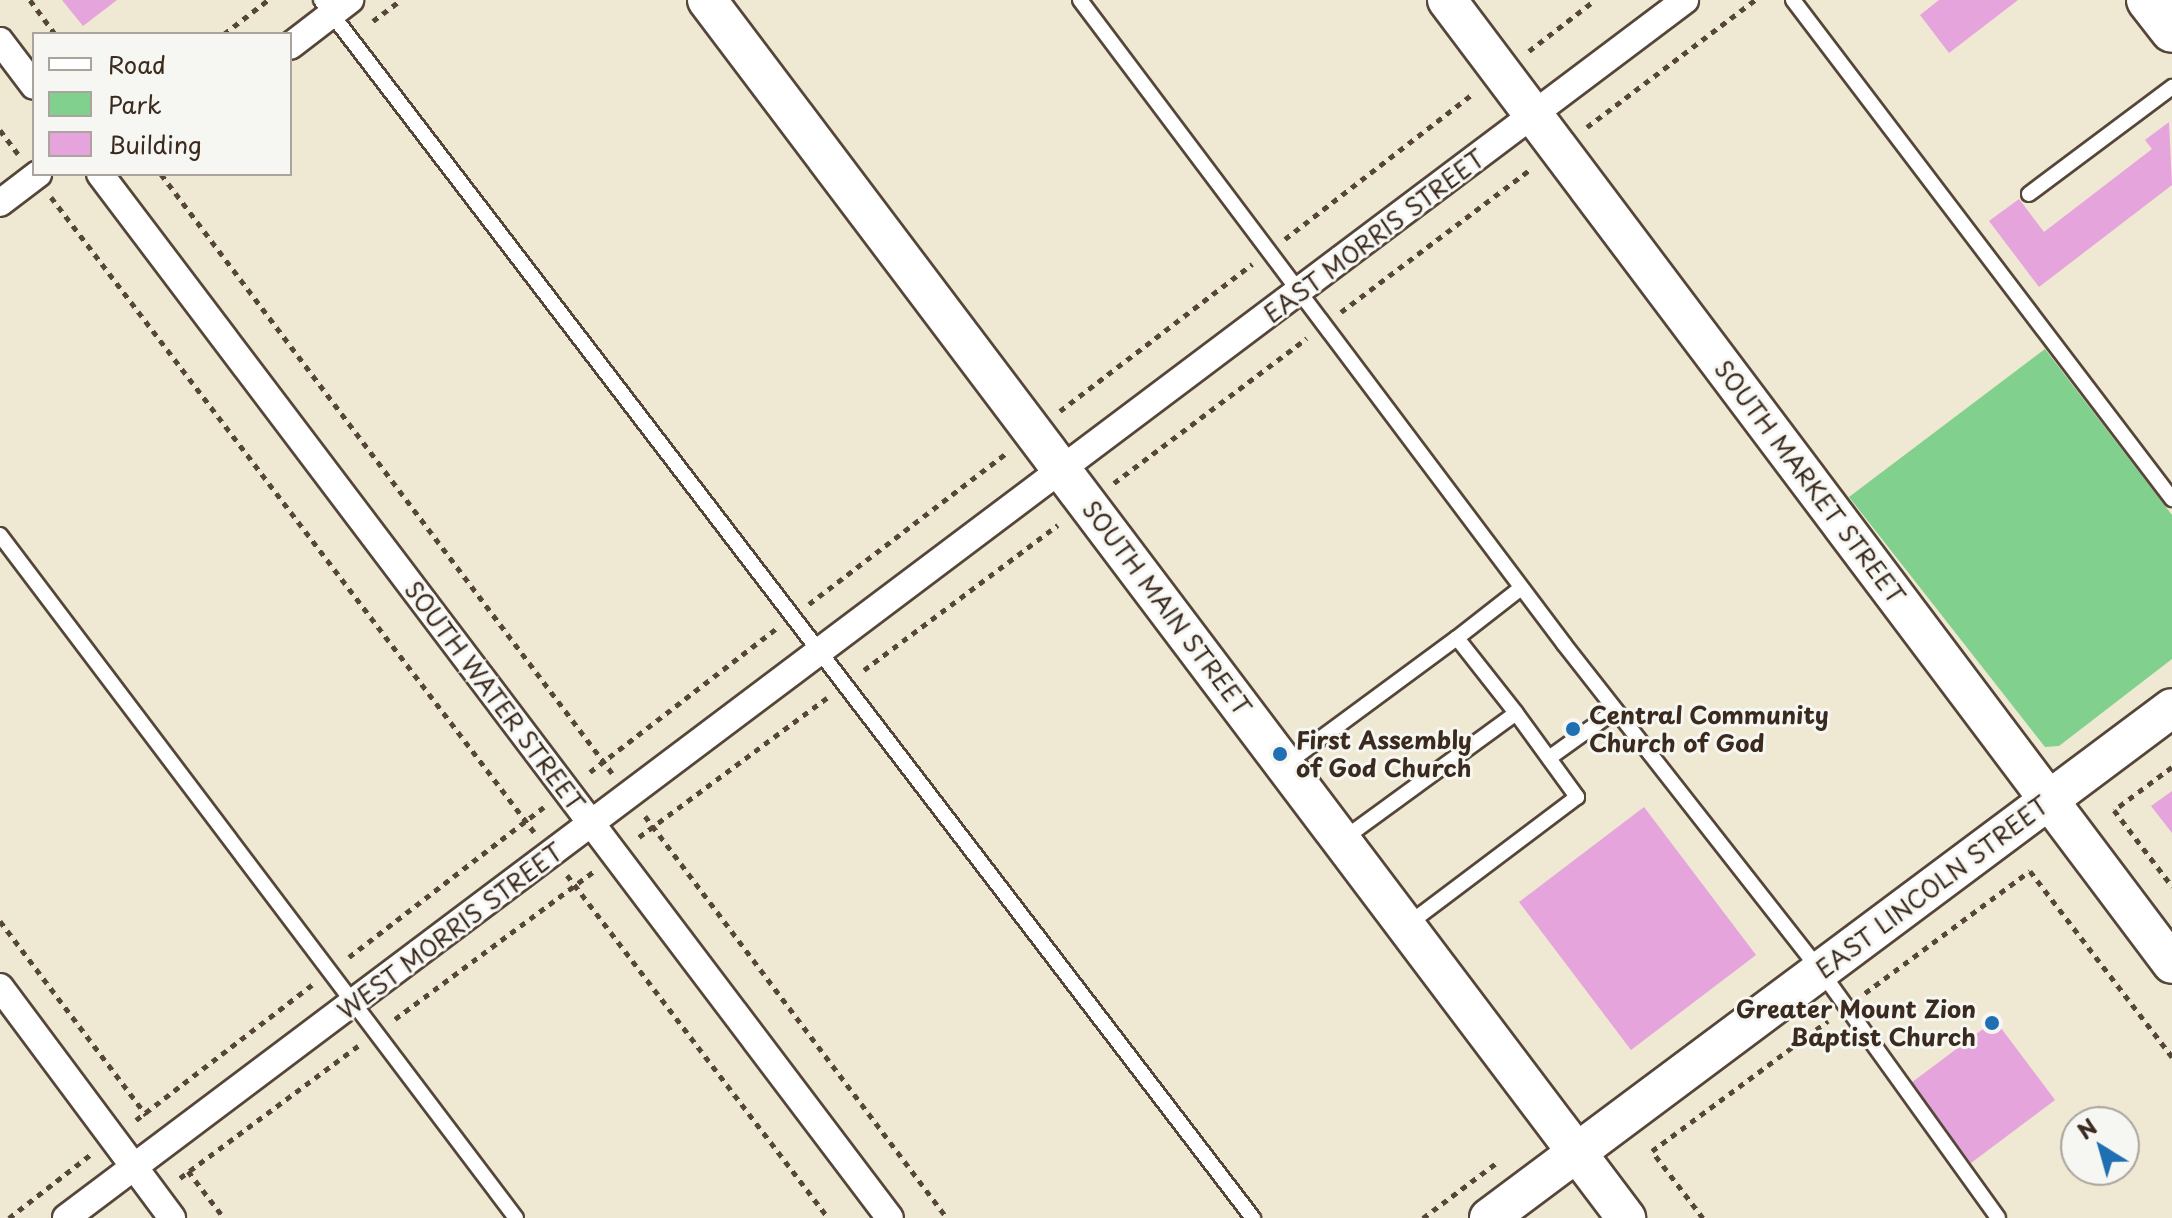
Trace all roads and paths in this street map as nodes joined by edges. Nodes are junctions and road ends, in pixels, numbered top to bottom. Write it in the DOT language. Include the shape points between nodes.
graph roads {
  1 [pos="30,0"];
  2 [pos="268,0"];
  3 [pos="707,0"];
  4 [pos="1080,0"];
  5 [pos="1447,0"];
  6 [pos="1685,0"];
  7 [pos="1755,0"];
  8 [pos="1793,0"];
  9 [pos="2148,0"];
  10 [pos="334,5"];
  11 [pos="2172,31"];
  12 [pos="54,32"];
  13 [pos="227,32"];
  14 [pos="0,41"];
  15 [pos="292,44"];
  16 [pos="32,83"];
  17 [pos="2172,87"];
  18 [pos="1533,115"];
  19 [pos="0,130"];
  20 [pos="1558,148"];
  21 [pos="32,170"];
  22 [pos="35,176"];
  23 [pos="37,176"];
  24 [pos="102,176"];
  25 [pos="163,176"];
  26 [pos="2029,194"];
  27 [pos="0,203"];
  28 [pos="1299,293"];
  29 [pos="1324,325"];
  30 [pos="1064,471"];
  31 [pos="2172,499"];
  32 [pos="1088,503"];
  33 [pos="0,535"];
  34 [pos="1521,588"];
  35 [pos="1457,638"];
  36 [pos="818,657"];
  37 [pos="841,687"];
  38 [pos="2172,708"];
  39 [pos="1616,710"];
  40 [pos="1516,713"];
  41 [pos="1549,758"];
  42 [pos="1285,765"];
  43 [pos="2172,767"];
  44 [pos="632,799"];
  45 [pos="2049,799"];
  46 [pos="593,826"];
  47 [pos="653,827"];
  48 [pos="1342,840"];
  49 [pos="551,854"];
  50 [pos="615,855"];
  51 [pos="575,885"];
  52 [pos="2172,886"];
  53 [pos="0,921"];
  54 [pos="1406,926"];
  55 [pos="2172,964"];
  56 [pos="1820,970"];
  57 [pos="0,987"];
  58 [pos="353,1003"];
  59 [pos="1844,1009"];
  60 [pos="376,1033"];
  61 [pos="2172,1057"];
  62 [pos="167,1142"];
  63 [pos="1576,1151"];
  64 [pos="1499,1161"];
  65 [pos="134,1167"];
  66 [pos="189,1172"];
  67 [pos="156,1197"];
  68 [pos="66,1218"];
  69 [pos="172,1218"];
  70 [pos="224,1218"];
  71 [pos="516,1218"];
  72 [pos="828,1218"];
  73 [pos="890,1218"];
  74 [pos="947,1218"];
  75 [pos="1253,1218"];
  76 [pos="1423,1218"];
  77 [pos="1489,1218"];
  78 [pos="1626,1218"];
  79 [pos="1703,1218"];
  80 [pos="1998,1218"];
  1 -- 12 [label="path"];
  2 -- 13 [label="path"];
  3 -- 30 [label="street, SOUTH MAIN STREET"];
  4 -- 28 [label="lane"];
  5 -- 18 [label="street, SOUTH MARKET STREET"];
  6 -- 18 [label="street, EAST MORRIS STREET"];
  7 -- 20 [label="path"];
  8 -- 31 [label="lane"];
  9 -- 11 [label="main road"];
  10 -- 15 [label="street"];
  10 -- 36 [label="lane"];
  14 -- 16 [label="street"];
  17 -- 26 [label="lane"];
  18 -- 20 [label="street, SOUTH MARKET STREET"];
  18 -- 28 [label="street, EAST MORRIS STREET"];
  19 -- 21 [label="path"];
  20 -- 29 [label="path"];
  20 -- 45 [label="street, SOUTH MARKET STREET"];
  22 -- 27 [label="street"];
  23 -- 49 [label="path"];
  24 -- 46 [label="street, SOUTH WATER STREET"];
  25 -- 44 [label="path"];
  28 -- 29 [label="lane"];
  28 -- 30 [label="street, EAST MORRIS STREET"];
  29 -- 32 [label="path"];
  29 -- 34 [label="lane"];
  30 -- 32 [label="street, SOUTH MAIN STREET"];
  30 -- 36 [label="street, WEST MORRIS STREET"];
  32 -- 37 [label="path"];
  32 -- 42 [label="street, SOUTH MAIN STREET"];
  33 -- 58 [label="lane"];
  34 -- 35 [label="lane"];
  34 -- 39 [label="lane"];
  35 -- 40 [label="lane"];
  35 -- 42 [label="lane"];
  36 -- 37 [label="lane"];
  36 -- 44 [label="street, WEST MORRIS STREET"];
  37 -- 47 [label="path"];
  37 -- 75 [label="lane"];
  38 -- 45 [label="street, EAST LINCOLN STREET"];
  39 -- 41 [label="lane"];
  39 -- 56 [label="lane"];
  40 -- 41 [label="lane"];
  40 -- 48 [label="lane"];
  41 -- 54 [label="lane" via="1577,797"];
  42 -- 48 [label="street, SOUTH MAIN STREET"];
  43 -- 52 [label="path" via="2114,810"];
  44 -- 46 [label="street, WEST MORRIS STREET"];
  44 -- 47 [label="path"];
  45 -- 55 [label="street, SOUTH MARKET STREET"];
  45 -- 56 [label="street, EAST LINCOLN STREET"];
  46 -- 49 [label="street, WEST MORRIS STREET"];
  46 -- 50 [label="street, SOUTH WATER STREET"];
  47 -- 50 [label="path"];
  47 -- 74 [label="path"];
  48 -- 54 [label="street, SOUTH MAIN STREET"];
  49 -- 51 [label="path"];
  49 -- 58 [label="street, WEST MORRIS STREET"];
  50 -- 51 [label="path"];
  50 -- 73 [label="street, SOUTH WATER STREET"];
  51 -- 60 [label="path"];
  51 -- 72 [label="path"];
  53 -- 62 [label="path"];
  54 -- 63 [label="street, SOUTH MAIN STREET"];
  56 -- 59 [label="lane"];
  56 -- 63 [label="street, EAST LINCOLN STREET"];
  57 -- 65 [label="street"];
  58 -- 60 [label="lane"];
  58 -- 62 [label="street, WEST MORRIS STREET"];
  59 -- 61 [label="path" via="2030,871"];
  59 -- 79 [label="path" via="1652,1151"];
  59 -- 80 [label="lane"];
  60 -- 66 [label="path"];
  60 -- 71 [label="lane"];
  62 -- 65 [label="street, WEST MORRIS STREET"];
  62 -- 66 [label="path"];
  63 -- 77 [label="street, EAST LINCOLN STREET"];
  63 -- 78 [label="street, SOUTH MAIN STREET"];
  64 -- 76 [label="path"];
  65 -- 67 [label="street"];
  65 -- 68 [label="street, WEST MORRIS STREET"];
  66 -- 67 [label="path"];
  66 -- 70 [label="path"];
  67 -- 69 [label="street"];
}
